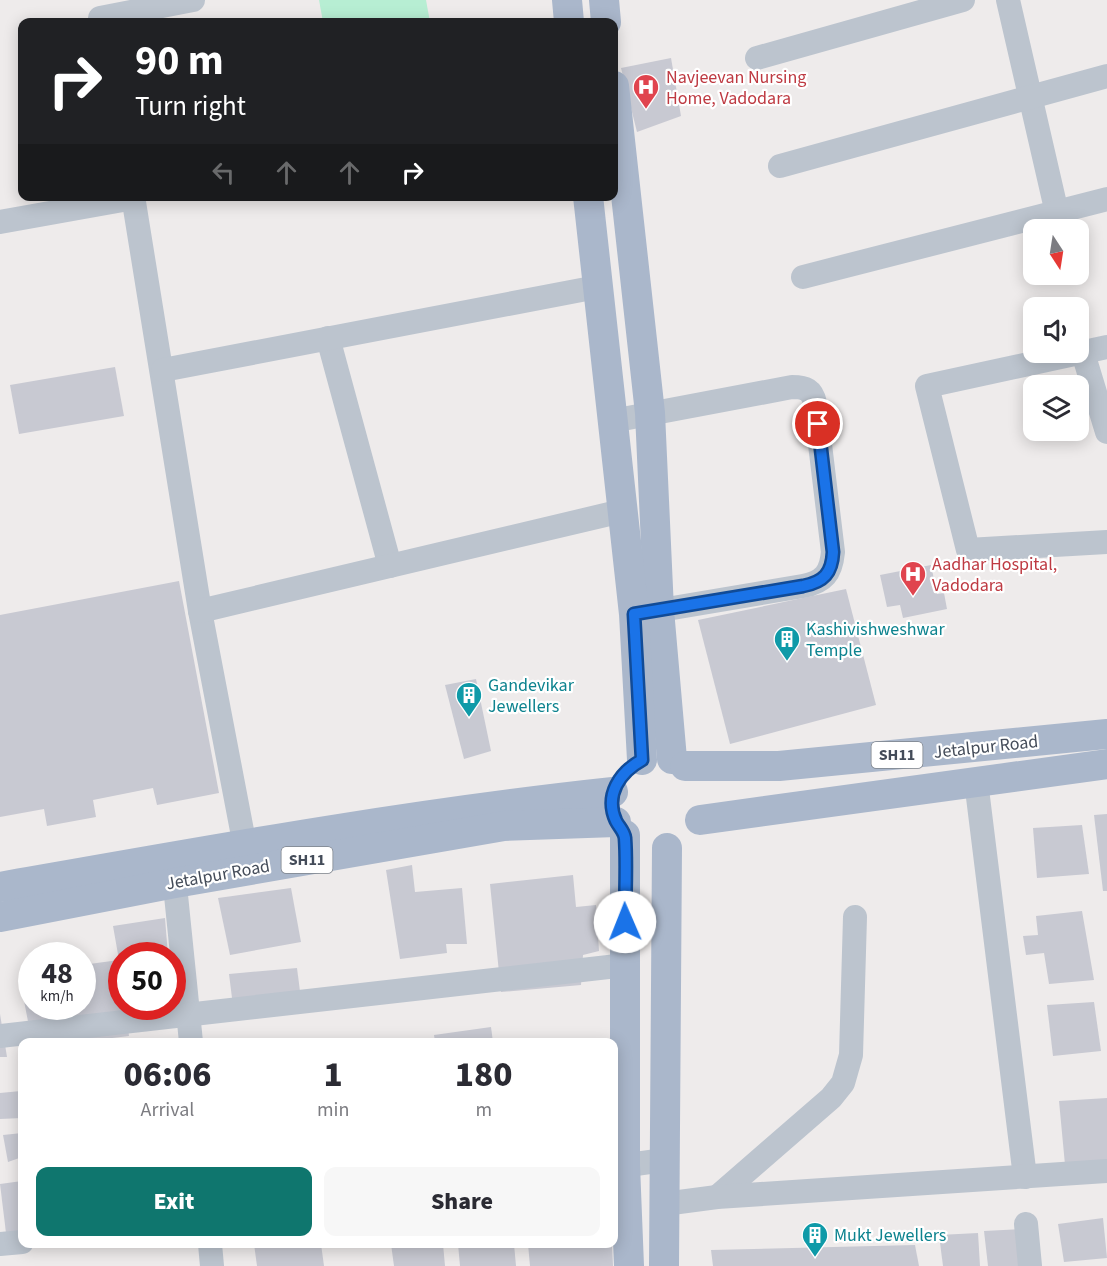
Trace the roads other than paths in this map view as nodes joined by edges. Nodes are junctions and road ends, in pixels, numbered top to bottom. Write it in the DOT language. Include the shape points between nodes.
graph roads {
  1 [pos="193,0"];
  2 [pos="567,0"];
  3 [pos="604,0"];
  4 [pos="963,0"];
  5 [pos="1008,0"];
  6 [pos="99,14"];
  7 [pos="569,18"];
  8 [pos="606,18"];
  9 [pos="757,58"];
  10 [pos="1107,76"];
  11 [pos="1030,96"];
  12 [pos="618,122"];
  13 [pos="780,166"];
  14 [pos="1107,199"];
  15 [pos="113,201"];
  16 [pos="135,201"];
  17 [pos="588,201"];
  18 [pos="1057,213"];
  19 [pos="0,222"];
  20 [pos="803,277"];
  21 [pos="597,287"];
  22 [pos="327,338"];
  23 [pos="1107,347"];
  24 [pos="1089,352"];
  25 [pos="1036,363"];
  26 [pos="1086,363"];
  27 [pos="163,370"];
  28 [pos="650,413"];
  29 [pos="612,421"];
  30 [pos="1107,432"];
  31 [pos="622,511"];
  32 [pos="1107,542"];
  33 [pos="390,566"];
  34 [pos="200,610"];
  35 [pos="647,612"];
  36 [pos="1107,734"];
  37 [pos="642,760"];
  38 [pos="679,763"];
  39 [pos="1107,764"];
  40 [pos="976,781"];
  41 [pos="613,792"];
  42 [pos="700,820"];
  43 [pos="620,828"];
  44 [pos="667,848"];
  45 [pos="247,856"];
  46 [pos="174,870"];
  47 [pos="0,887"];
  48 [pos="0,917"];
  49 [pos="855,917"];
  50 [pos="626,965"];
  51 [pos="189,1016"];
  52 [pos="0,1036"];
  53 [pos="191,1038"];
  54 [pos="664,1160"];
  55 [pos="619,1166"];
  56 [pos="1107,1171"];
  57 [pos="1025,1177"];
  58 [pos="717,1197"];
  59 [pos="664,1204"];
  60 [pos="1026,1224"];
  61 [pos="18,1242"];
  62 [pos="0,1244"];
  63 [pos="210,1248"];
  64 [pos="212,1266"];
  65 [pos="628,1266"];
  66 [pos="664,1266"];
  67 [pos="1030,1266"];
  1 -- 6 [label="street"];
  2 -- 7 [label="main road"];
  3 -- 8 [label="main road"];
  4 -- 9 [label="street"];
  5 -- 11 [label="street"];
  10 -- 11 [label="street"];
  11 -- 13 [label="street"];
  11 -- 18 [label="street"];
  12 -- 28 [label="main road"];
  14 -- 18 [label="street"];
  15 -- 19 [label="street"];
  16 -- 27 [label="street"];
  17 -- 21 [label="main road"];
  18 -- 20 [label="street"];
  21 -- 22 [label="street"];
  21 -- 29 [label="main road"];
  22 -- 27 [label="street"];
  22 -- 33 [label="street"];
  23 -- 24 [label="street"];
  25 -- 32 [label="street" via="927,386 968,550"];
  26 -- 30 [label="street"];
  27 -- 34 [label="street"];
  28 -- 29 [label="street"];
  28 -- 35 [label="main road"];
  28 -- 35 [label="street" via="792,387 813,393 833,552 831,569 812,584"];
  29 -- 31 [label="main road"];
  31 -- 33 [label="street"];
  31 -- 35 [label="main road"];
  33 -- 34 [label="street"];
  34 -- 45 [label="street"];
  35 -- 37 [label="main road"];
  35 -- 38 [label="main road"];
  36 -- 38 [label="main road, Jetalpur Road / SH11" via="779,766"];
  37 -- 38 [label="main road" via="657,757"];
  37 -- 41 [label="main road" via="619,778"];
  38 -- 42 [label="main road" via="696,777 702,790"];
  39 -- 40 [label="main road, Jetalpur Road / SH11"];
  40 -- 42 [label="main road, Jetalpur Road / SH11"];
  40 -- 57 [label="street"];
  41 -- 43 [label="main road" via="612,807"];
  41 -- 45 [label="main road, Jetalpur Road / SH11" via="497,804"];
  42 -- 44 [label="main road" via="692,833"];
  43 -- 44 [label="main road" via="637,843"];
  43 -- 45 [label="main road, Jetalpur Road / SH11" via="504,826"];
  43 -- 50 [label="main road"];
  44 -- 54 [label="main road"];
  45 -- 46 [label="main road, Jetalpur Road / SH11"];
  46 -- 47 [label="main road, Jetalpur Road / SH11"];
  46 -- 48 [label="main road, Jetalpur Road / SH11"];
  46 -- 51 [label="street"];
  49 -- 58 [label="street" via="851,1055 843,1083 831,1098"];
  50 -- 51 [label="street"];
  50 -- 55 [label="main road"];
  51 -- 52 [label="street"];
  51 -- 53 [label="street"];
  54 -- 55 [label="street"];
  54 -- 59 [label="main road"];
  55 -- 65 [label="main road"];
  56 -- 57 [label="street"];
  57 -- 58 [label="street"];
  58 -- 59 [label="street"];
  59 -- 66 [label="main road"];
  60 -- 67 [label="street"];
  61 -- 62 [label="street"];
  63 -- 64 [label="street"];
}
